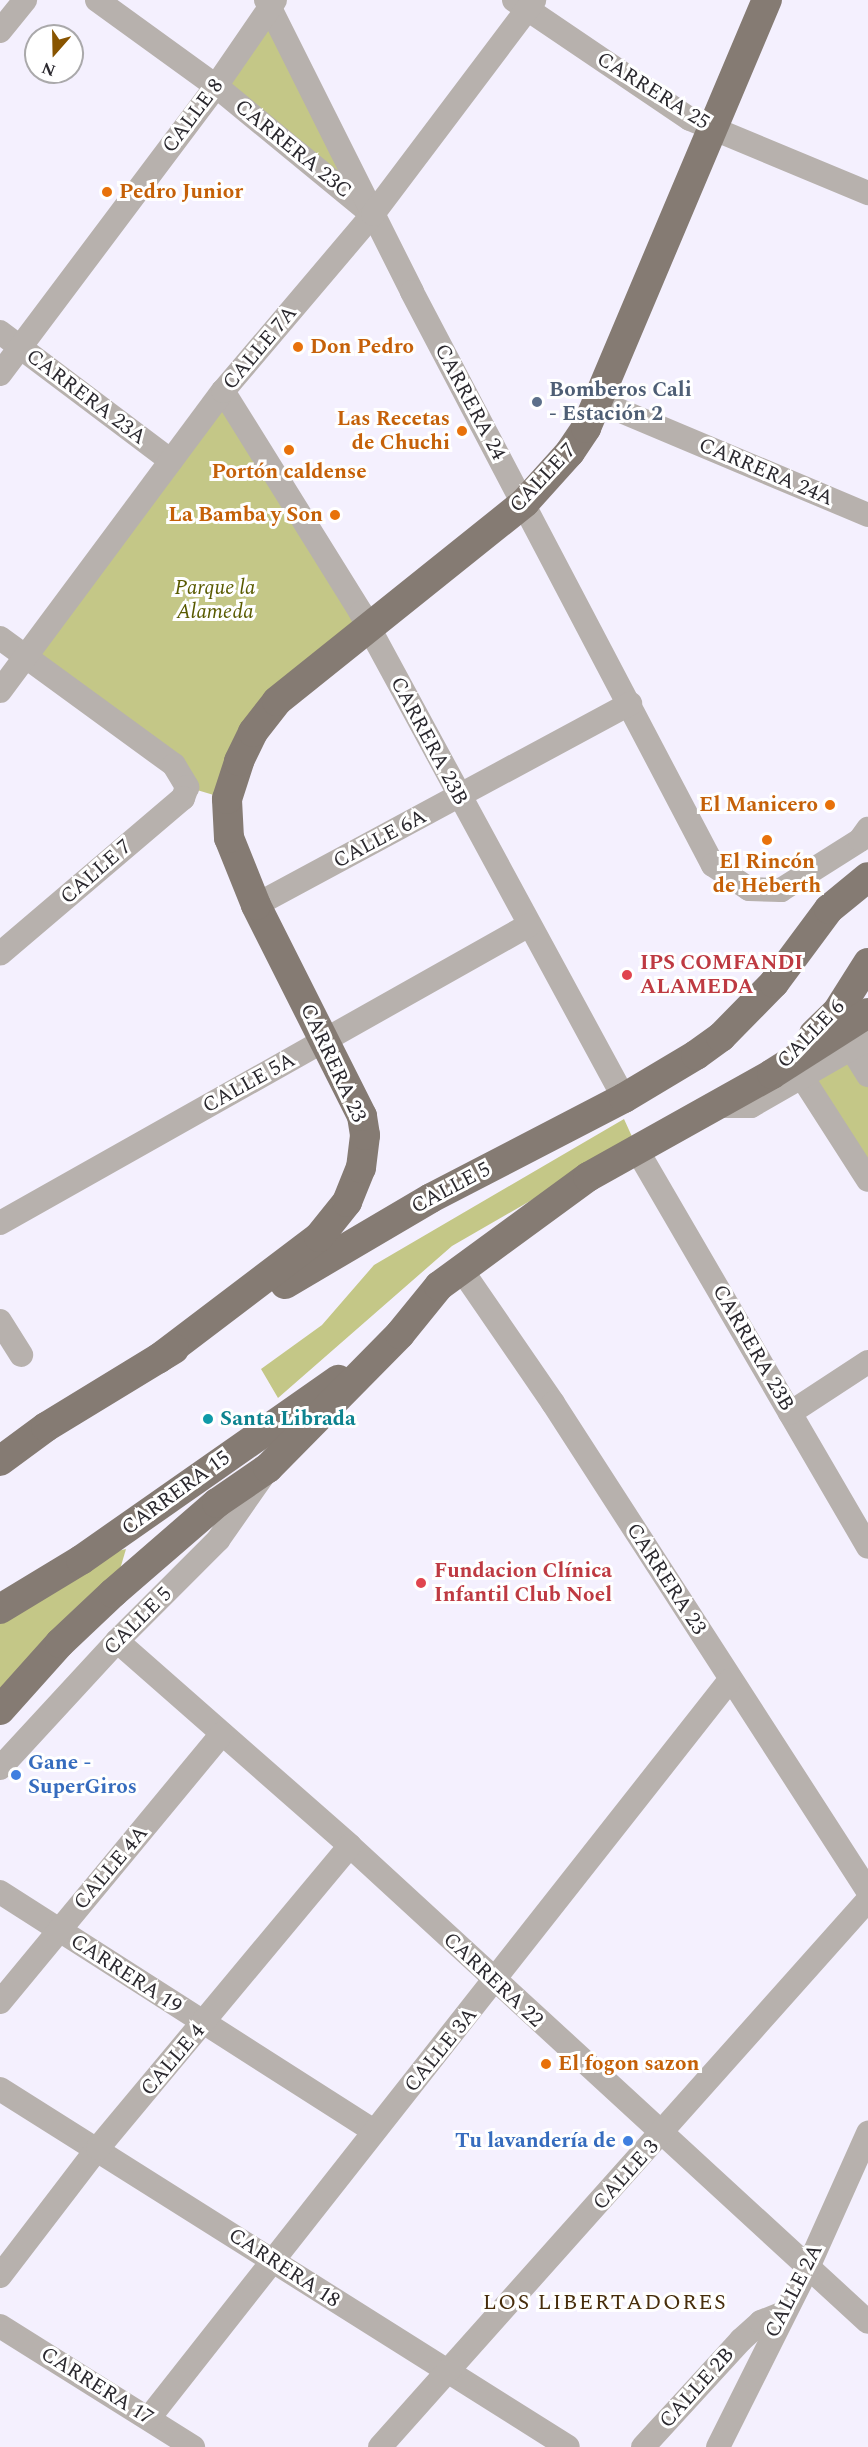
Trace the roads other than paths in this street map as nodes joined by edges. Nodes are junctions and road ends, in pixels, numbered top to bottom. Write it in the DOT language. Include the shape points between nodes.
graph roads {
  1 [pos="25,0"];
  2 [pos="97,0"];
  3 [pos="767,0"];
  4 [pos="270,3"];
  5 [pos="525,3"];
  6 [pos="0,31"];
  7 [pos="216,86"];
  8 [pos="712,129"];
  9 [pos="868,193"];
  10 [pos="373,214"];
  11 [pos="0,332"];
  12 [pos="19,347"];
  13 [pos="0,374"];
  14 [pos="223,392"];
  15 [pos="597,402"];
  16 [pos="171,461"];
  17 [pos="525,502"];
  18 [pos="868,515"];
  19 [pos="369,628"];
  20 [pos="0,638"];
  21 [pos="26,657"];
  22 [pos="0,691"];
  23 [pos="630,704"];
  24 [pos="458,797"];
  25 [pos="227,799"];
  26 [pos="868,829"];
  27 [pos="868,877"];
  28 [pos="256,905"];
  29 [pos="529,925"];
  30 [pos="0,954"];
  31 [pos="868,963"];
  32 [pos="868,1013"];
  33 [pos="324,1040"];
  34 [pos="812,1042"];
  35 [pos="860,1044"];
  36 [pos="772,1074"];
  37 [pos="868,1075"];
  38 [pos="802,1077"];
  39 [pos="624,1098"];
  40 [pos="714,1106"];
  41 [pos="637,1150"];
  42 [pos="868,1180"];
  43 [pos="0,1223"];
  44 [pos="461,1269"];
  45 [pos="0,1321"];
  46 [pos="380,1354"];
  47 [pos="21,1355"];
  48 [pos="158,1359"];
  49 [pos="868,1362"];
  50 [pos="790,1413"];
  51 [pos="46,1427"];
  52 [pos="0,1447"];
  53 [pos="0,1461"];
  54 [pos="268,1468"];
  55 [pos="868,1547"];
  56 [pos="0,1609"];
  57 [pos="117,1641"];
  58 [pos="730,1680"];
  59 [pos="0,1710"];
  60 [pos="222,1734"];
  61 [pos="0,1768"];
  62 [pos="350,1846"];
  63 [pos="868,1891"];
  64 [pos="0,1892"];
  65 [pos="868,1900"];
  66 [pos="60,1931"];
  67 [pos="495,1983"];
  68 [pos="0,2002"];
  69 [pos="203,2024"];
  70 [pos="0,2089"];
  71 [pos="374,2131"];
  72 [pos="868,2133"];
  73 [pos="661,2136"];
  74 [pos="98,2148"];
  75 [pos="274,2262"];
  76 [pos="809,2265"];
  77 [pos="0,2277"];
  78 [pos="783,2313"];
  79 [pos="868,2322"];
  80 [pos="0,2326"];
  81 [pos="447,2372"];
  82 [pos="149,2418"];
  83 [pos="193,2447"];
  84 [pos="380,2447"];
  85 [pos="568,2447"];
  86 [pos="643,2447"];
  87 [pos="718,2447"];
  1 -- 6 [label="street"];
  2 -- 7 [label="street, CARRERA 23C"];
  3 -- 8 [label="main road, CALLE 7"];
  4 -- 7 [label="street, CALLE 8"];
  4 -- 10 [label="street, CARRERA 24"];
  5 -- 8 [label="street, CARRERA 25" via="690,119"];
  5 -- 10 [label="street, CALLE 7A"];
  7 -- 10 [label="street, CARRERA 23C"];
  7 -- 12 [label="street, CALLE 8"];
  8 -- 9 [label="street, CARRERA 25"];
  8 -- 15 [label="main road, CALLE 7"];
  10 -- 14 [label="street, CALLE 7A"];
  10 -- 17 [label="street, CARRERA 24"];
  11 -- 12 [label="street, CARRERA 23A"];
  12 -- 13 [label="street, CALLE 8"];
  12 -- 16 [label="street, CARRERA 23A"];
  14 -- 16 [label="street, CALLE 7A"];
  14 -- 19 [label="street, CARRERA 23B"];
  15 -- 17 [label="main road, CALLE 7" via="570,452"];
  15 -- 18 [label="street, CARRERA 24A"];
  16 -- 21 [label="street, CALLE 7A"];
  17 -- 19 [label="main road, CALLE 7"];
  17 -- 23 [label="street, CARRERA 24"];
  19 -- 24 [label="street, CARRERA 23B"];
  19 -- 25 [label="main road, CALLE 7" via="277,701 253,732"];
  20 -- 21 [label="street"];
  21 -- 22 [label="street, CALLE 7A"];
  21 -- 30 [label="street, CALLE 7" via="174,765 187,787 183,798"];
  23 -- 24 [label="street, CALLE 6A"];
  23 -- 26 [label="street, CARRERA 24" via="713,865 749,889 781,890 860,840"];
  24 -- 28 [label="street, CALLE 6A"];
  24 -- 29 [label="street, CARRERA 23B"];
  25 -- 28 [label="main road, CARRERA 23" via="229,838"];
  27 -- 39 [label="main road, CALLE 5" via="830,909 774,982 722,1037"];
  28 -- 33 [label="main road, CARRERA 23"];
  29 -- 33 [label="street, CALLE 5A"];
  29 -- 39 [label="street, CARRERA 23B"];
  31 -- 34 [label="main road, CALLE 6" via="837,1012"];
  32 -- 34 [label="main road"];
  33 -- 43 [label="street, CALLE 5A"];
  33 -- 48 [label="main road, CARRERA 23" via="362,1116 365,1135 361,1168 347,1202 320,1237"];
  34 -- 36 [label="main road, CALLE 6"];
  35 -- 37 [label="street"];
  35 -- 38 [label="street, CALLE 5"];
  36 -- 40 [label="main road, CALLE 5"];
  38 -- 40 [label="street, CALLE 5" via="751,1106"];
  38 -- 42 [label="street"];
  39 -- 48 [label="main road, CALLE 5" via="431,1198"];
  40 -- 41 [label="main road, CALLE 5"];
  41 -- 44 [label="main road, CALLE 5" via="588,1177"];
  41 -- 50 [label="street, CARRERA 23B"];
  44 -- 46 [label="main road, CALLE 5" via="439,1286"];
  44 -- 58 [label="street, CARRERA 23" via="553,1403"];
  45 -- 47 [label="street"];
  46 -- 54 [label="main road, CALLE 5"];
  46 -- 56 [label="main road, CARRERA 15" via="300,1404 81,1560"];
  48 -- 51 [label="main road, CALLE 5"];
  49 -- 50 [label="street"];
  50 -- 55 [label="street, CARRERA 23B"];
  51 -- 52 [label="main road"];
  51 -- 53 [label="main road, CALLE 5"];
  54 -- 57 [label="street, CALLE 5" via="218,1540"];
  54 -- 59 [label="main road, CALLE 5" via="218,1503 113,1593 60,1643"];
  57 -- 60 [label="street, CARRERA 22"];
  57 -- 61 [label="street, CALLE 5"];
  58 -- 63 [label="street, CARRERA 23"];
  58 -- 67 [label="street, CALLE 3A"];
  60 -- 62 [label="street, CARRERA 22"];
  60 -- 66 [label="street, CALLE 4A"];
  62 -- 67 [label="street, CARRERA 22"];
  62 -- 69 [label="street, CALLE 4"];
  64 -- 66 [label="street, CARRERA 19"];
  65 -- 73 [label="street, CALLE 3"];
  66 -- 68 [label="street, CALLE 4A"];
  66 -- 69 [label="street, CARRERA 19"];
  67 -- 71 [label="street, CALLE 3A"];
  67 -- 73 [label="street, CARRERA 22"];
  69 -- 71 [label="street, CARRERA 19"];
  69 -- 74 [label="street, CALLE 4"];
  70 -- 74 [label="street, CARRERA 18"];
  71 -- 75 [label="street, CALLE 3A"];
  72 -- 76 [label="street, CALLE 2A"];
  73 -- 76 [label="street, CARRERA 22"];
  73 -- 81 [label="street, CALLE 3"];
  74 -- 75 [label="street, CARRERA 18"];
  74 -- 77 [label="street, CALLE 4"];
  75 -- 81 [label="street, CARRERA 18"];
  75 -- 82 [label="street, CALLE 3A"];
  76 -- 78 [label="street, CALLE 2A"];
  76 -- 79 [label="street, CARRERA 22"];
  78 -- 86 [label="street, CALLE 2B" via="761,2322 741,2340"];
  78 -- 87 [label="street, CALLE 2A"];
  80 -- 82 [label="street, CARRERA 17"];
  81 -- 84 [label="street, CALLE 3"];
  81 -- 85 [label="street, CARRERA 18"];
  82 -- 83 [label="street, CARRERA 17"];
}
